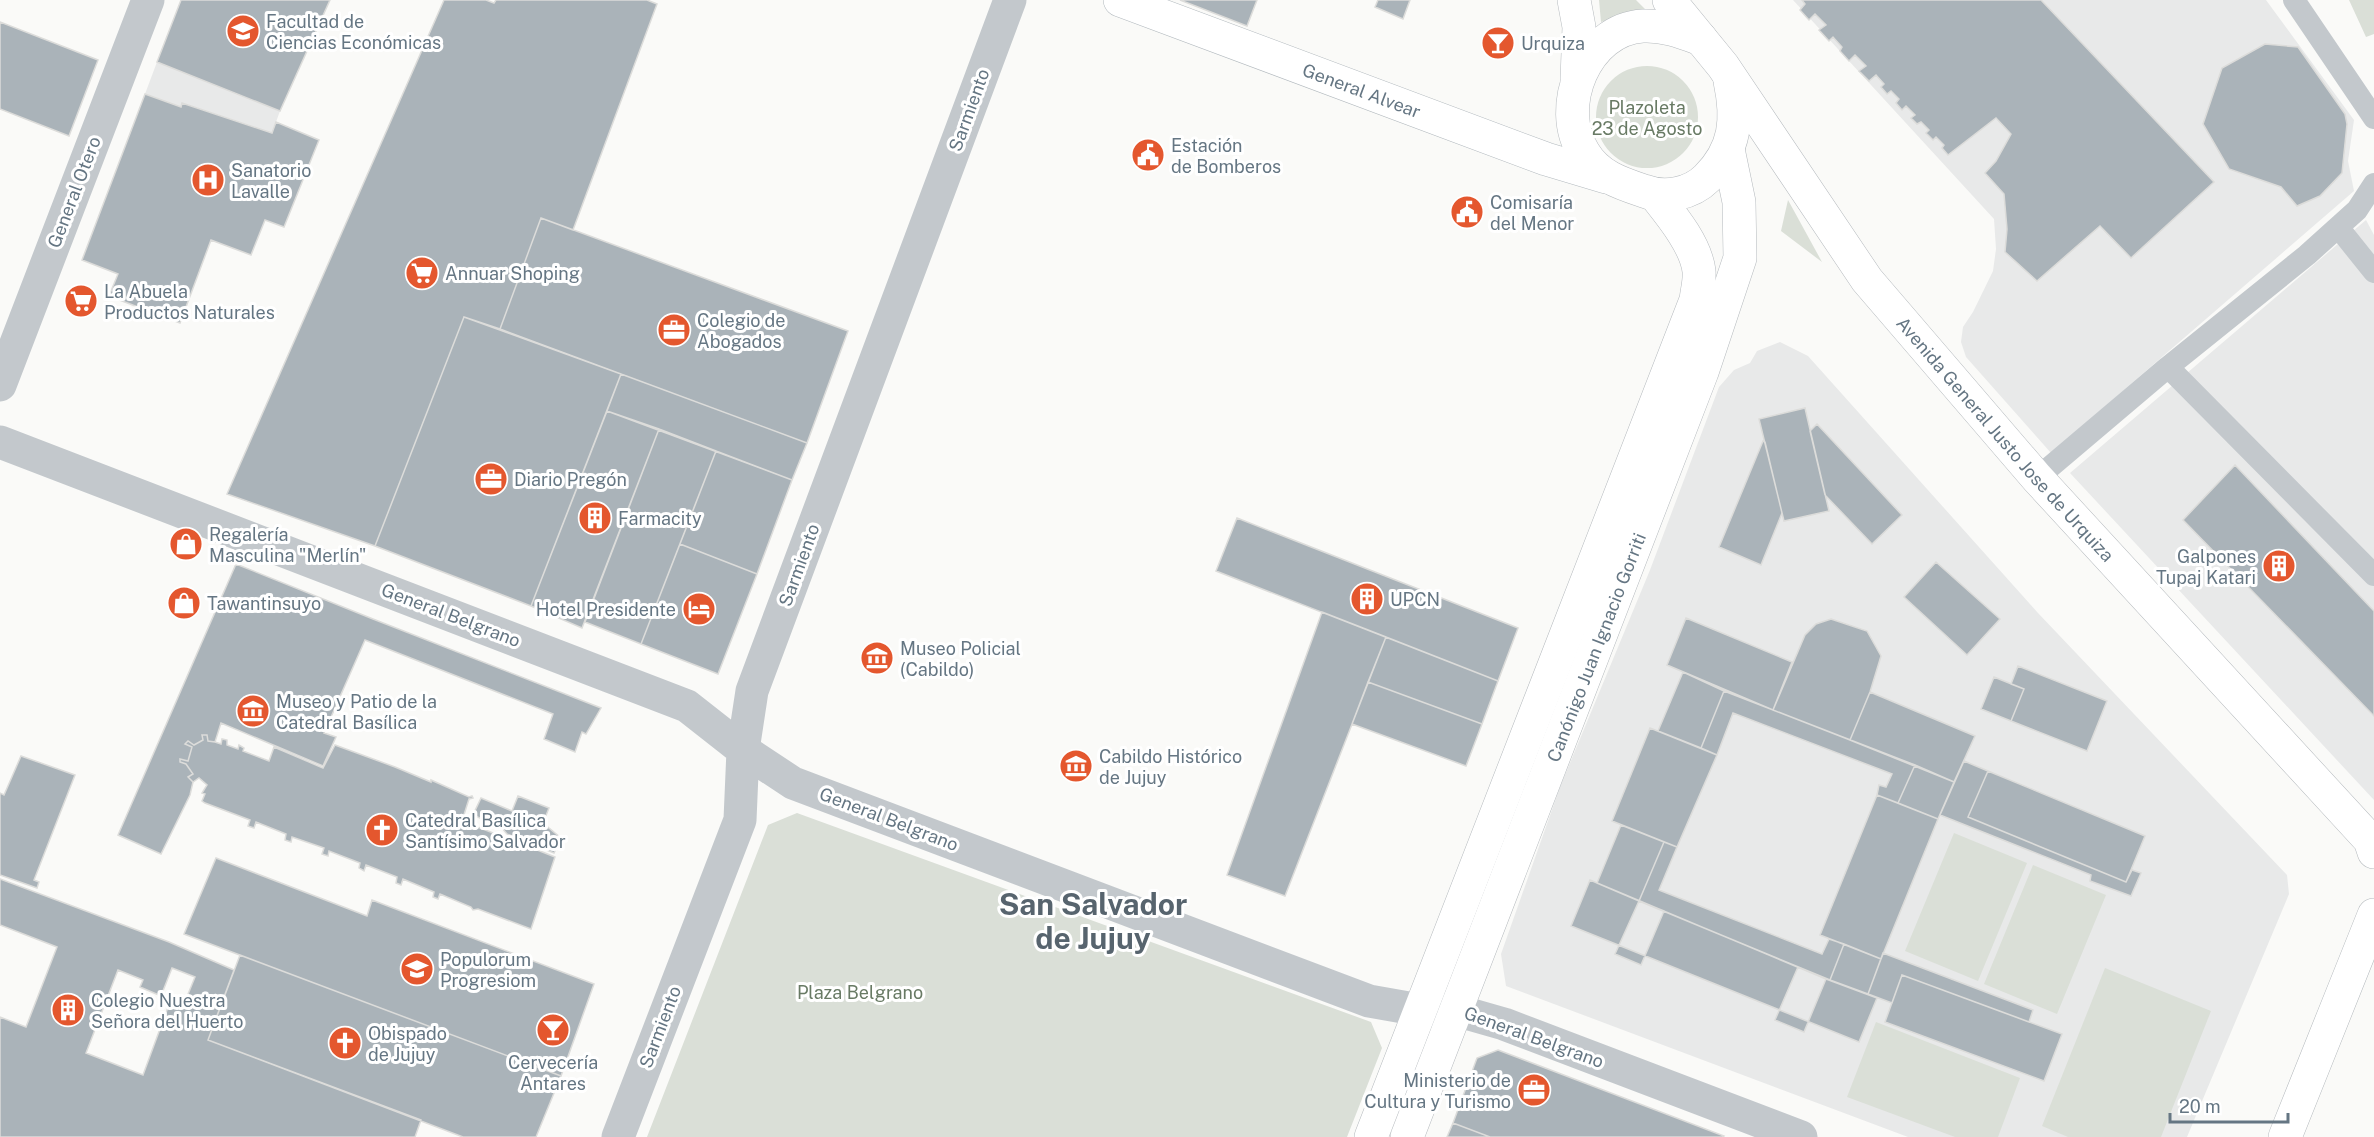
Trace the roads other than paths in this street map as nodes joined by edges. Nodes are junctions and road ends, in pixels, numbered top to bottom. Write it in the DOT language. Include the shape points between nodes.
graph roads {
  1 [pos="148,0"];
  2 [pos="1010,0"];
  3 [pos="1120,0"];
  4 [pos="1574,0"];
  5 [pos="1669,0"];
  6 [pos="2294,0"];
  7 [pos="1701,39"];
  8 [pos="1723,66"];
  9 [pos="1576,88"];
  10 [pos="2374,118"];
  11 [pos="1728,149"];
  12 [pos="1606,177"];
  13 [pos="2374,184"];
  14 [pos="1656,196"];
  15 [pos="2338,227"];
  16 [pos="2374,272"];
  17 [pos="2168,367"];
  18 [pos="0,385"];
  19 [pos="0,442"];
  20 [pos="2037,478"];
  21 [pos="2374,575"];
  22 [pos="743,750"];
  23 [pos="2374,852"];
  24 [pos="2374,915"];
  25 [pos="1420,1010"];
  26 [pos="1455,1010"];
  27 [pos="618,1137"];
  28 [pos="1371,1137"];
  29 [pos="1407,1137"];
  30 [pos="1801,1137"];
  31 [pos="2285,1137"];
  1 -- 18 [label="street, General Otero"];
  2 -- 22 [label="street, Sarmiento" via="752,691"];
  3 -- 12 [label="main road, General Alvear" via="1546,159"];
  4 -- 9 [label="main road" via="1579,27"];
  5 -- 7 [label="main road, Avenida General Justo Jose de Urquiza"];
  6 -- 10 [label="lane"];
  7 -- 8 [label="main road, Avenida General Justo Jose de Urquiza"];
  7 -- 9 [label="main road" via="1665,27 1641,26 1618,33 1598,47 1583,66"];
  8 -- 11 [label="main road" via="1735,112"];
  8 -- 20 [label="main road, Avenida General Justo Jose de Urquiza" via="1867,280"];
  9 -- 12 [label="main road" via="1575,136 1583,153"];
  11 -- 14 [label="main road" via="1716,168 1691,190"];
  11 -- 26 [label="main road, Canónigo Juan Ignacio Gorriti" via="1739,202 1740,234 1740,258 1732,285 1702,372"];
  12 -- 14 [label="main road"];
  13 -- 15 [label="lane" via="2357,210"];
  14 -- 25 [label="main road, Canónigo Juan Ignacio Gorriti" via="1690,247 1699,271 1696,300"];
  15 -- 16 [label="lane"];
  15 -- 17 [label="lane"];
  17 -- 20 [label="lane"];
  17 -- 21 [label="lane"];
  19 -- 22 [label="street, General Belgrano" via="687,705"];
  20 -- 23 [label="main road, Avenida General Justo Jose de Urquiza" via="2370,840"];
  22 -- 25 [label="street, General Belgrano" via="793,783 1369,1001"];
  22 -- 27 [label="street, Sarmiento" via="740,820"];
  24 -- 31 [label="main road"];
  25 -- 26 [label="street, General Belgrano"];
  25 -- 28 [label="main road, Canónigo Juan Ignacio Gorriti"];
  26 -- 29 [label="main road, Canónigo Juan Ignacio Gorriti"];
  26 -- 30 [label="street, General Belgrano" via="1504,1024"];
}
